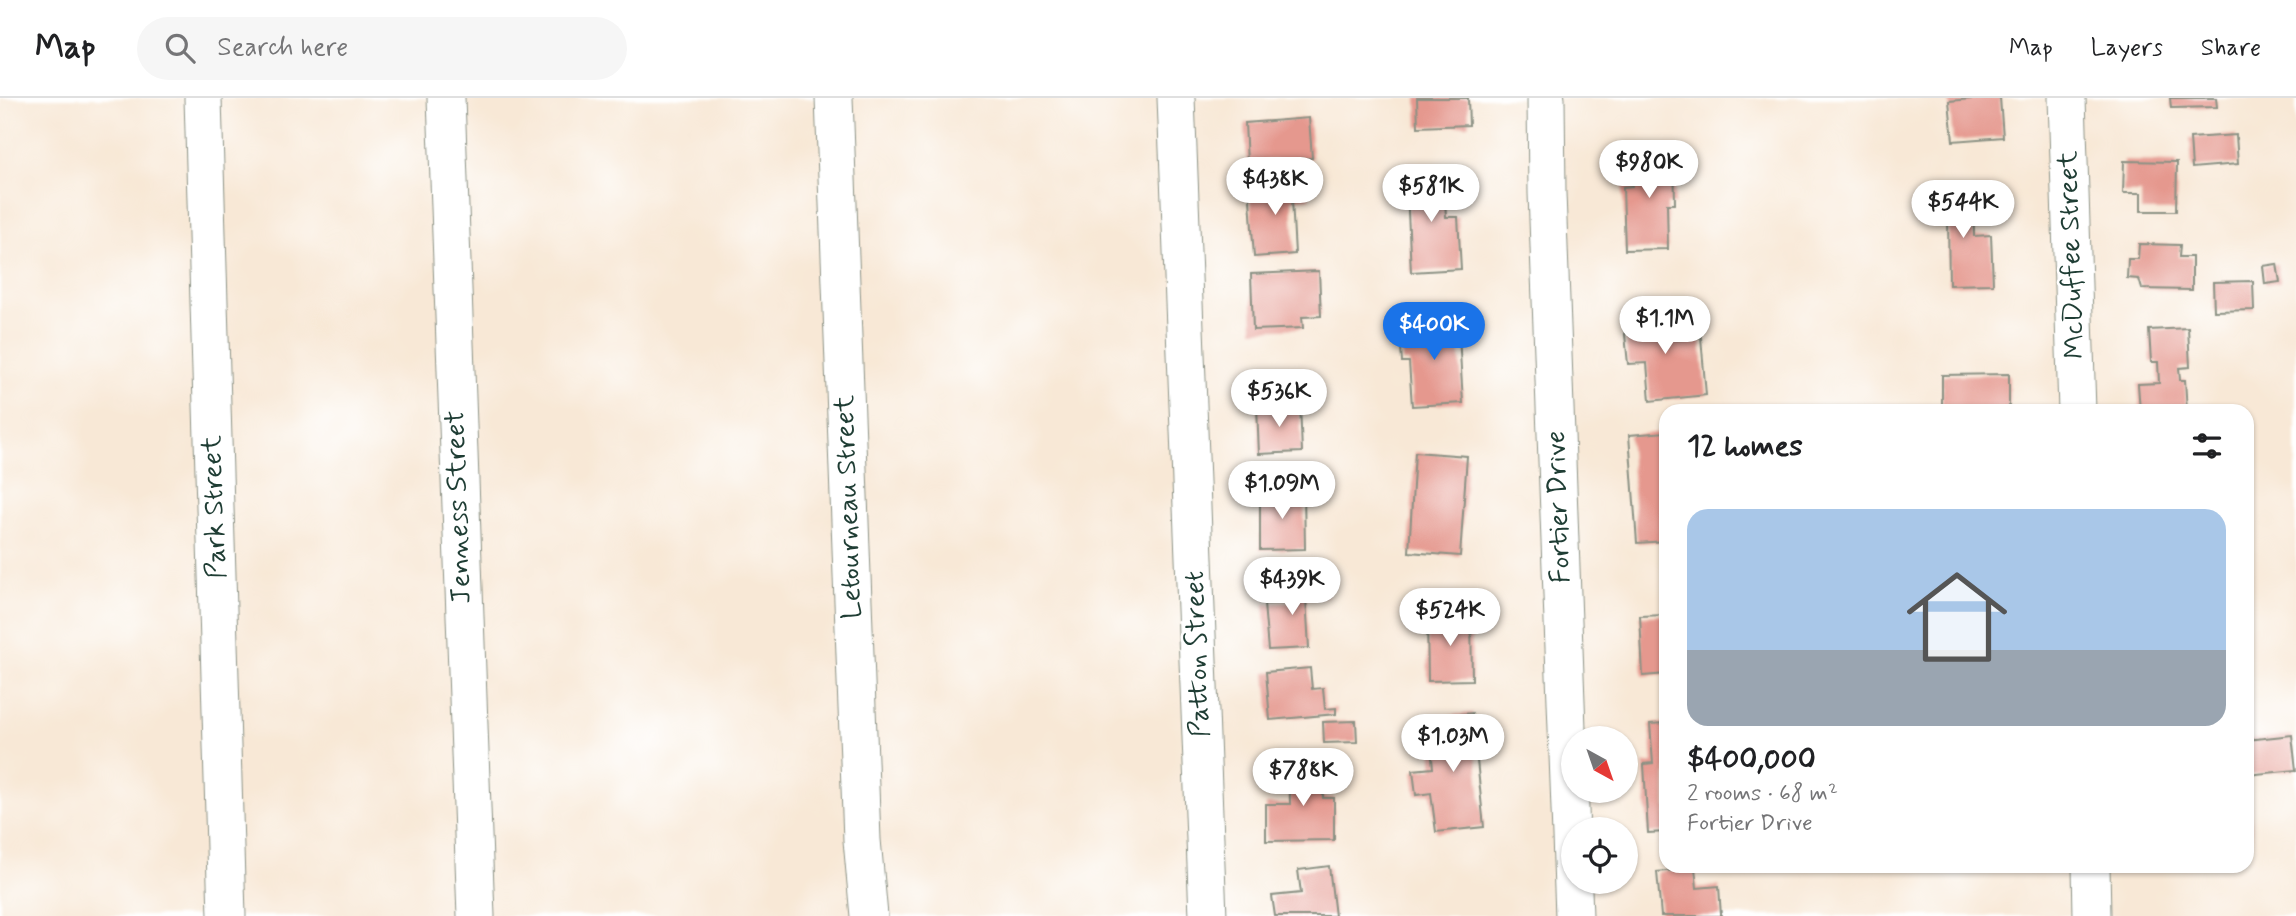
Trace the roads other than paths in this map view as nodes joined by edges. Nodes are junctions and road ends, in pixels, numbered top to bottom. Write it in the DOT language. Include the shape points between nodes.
graph roads {
  1 [pos="203,98"];
  2 [pos="446,98"];
  3 [pos="834,98"];
  4 [pos="1177,98"];
  5 [pos="1546,98"];
  6 [pos="2067,98"];
  7 [pos="2077,404"];
  8 [pos="2091,873"];
  9 [pos="227,916"];
  10 [pos="476,916"];
  11 [pos="869,916"];
  12 [pos="1208,916"];
  13 [pos="1574,916"];
  14 [pos="2092,916"];
  1 -- 9 [label="street, Park Street"];
  2 -- 10 [label="street, Jenness Street"];
  3 -- 11 [label="street, Letourneau Street" via="862,840"];
  4 -- 12 [label="street, Patton Street"];
  5 -- 13 [label="street, Fortier Drive"];
  6 -- 7 [label="street, McDuffee Street"];
  8 -- 14 [label="street"];
}
